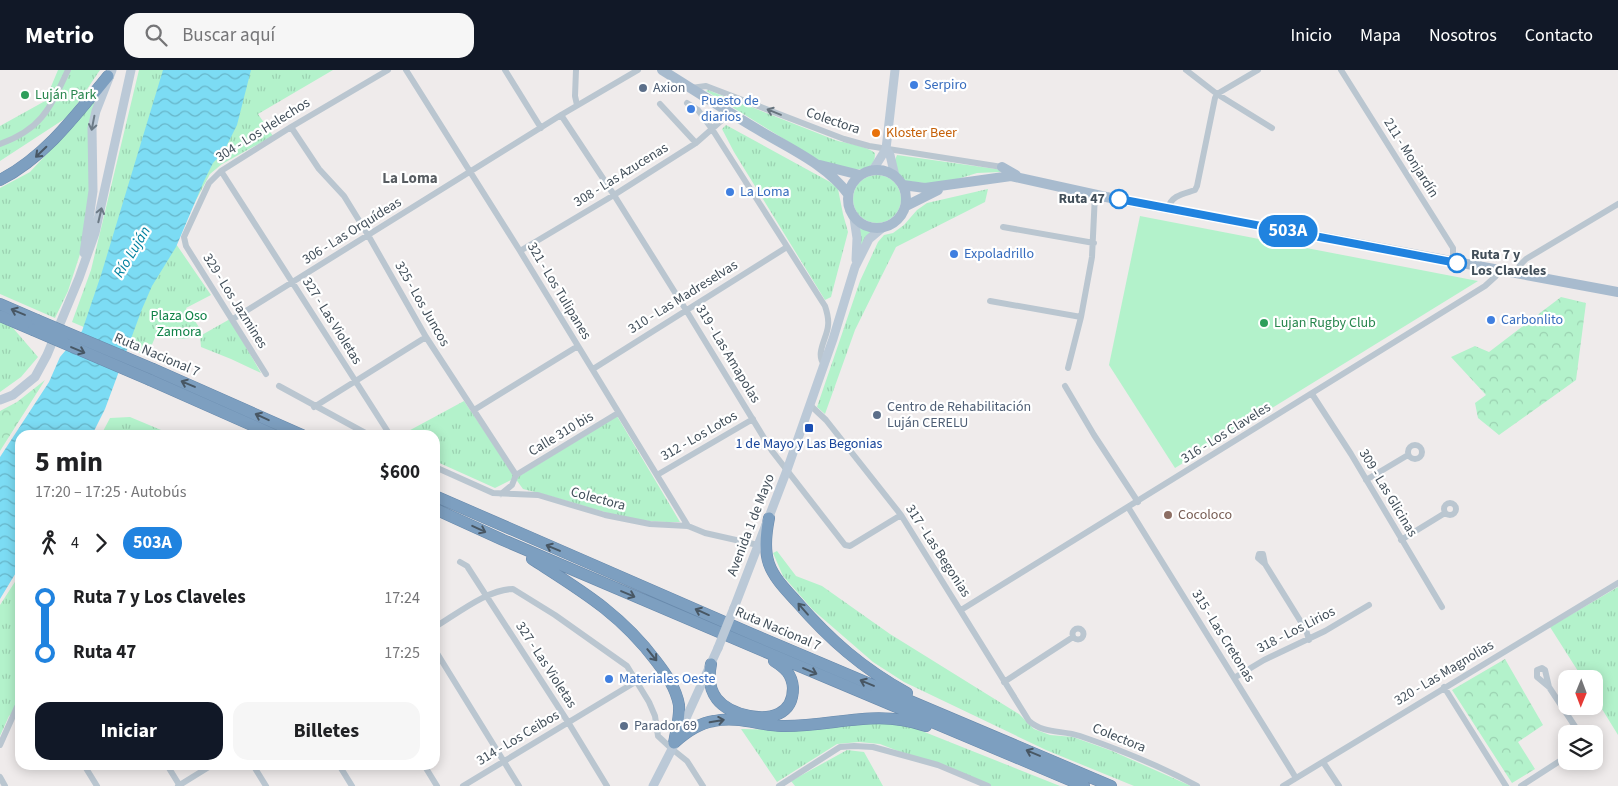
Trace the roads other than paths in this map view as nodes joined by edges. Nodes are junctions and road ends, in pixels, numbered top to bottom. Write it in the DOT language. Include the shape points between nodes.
graph roads {
  1 [pos="68,70"];
  2 [pos="131,70"];
  3 [pos="388,70"];
  4 [pos="406,70"];
  5 [pos="505,70"];
  6 [pos="576,70"];
  7 [pos="638,70"];
  8 [pos="662,70"];
  9 [pos="895,70"];
  10 [pos="1186,70"];
  11 [pos="1258,70"];
  12 [pos="1341,70"];
  13 [pos="628,72"];
  14 [pos="110,73"];
  15 [pos="691,88"];
  16 [pos="1217,94"];
  17 [pos="687,103"];
  18 [pos="660,104"];
  19 [pos="577,105"];
  20 [pos="730,113"];
  21 [pos="561,115"];
  22 [pos="291,127"];
  23 [pos="541,128"];
  24 [pos="712,128"];
  25 [pos="1272,128"];
  26 [pos="696,143"];
  27 [pos="0,144"];
  28 [pos="886,149"];
  29 [pos="814,163"];
  30 [pos="1002,167"];
  31 [pos="873,170"];
  32 [pos="221,171"];
  33 [pos="470,172"];
  34 [pos="860,175"];
  35 [pos="895,176"];
  36 [pos="1022,178"];
  37 [pos="0,180"];
  38 [pos="903,185"];
  39 [pos="947,185"];
  40 [pos="848,194"];
  41 [pos="1095,194"];
  42 [pos="614,195"];
  43 [pos="1618,204"];
  44 [pos="906,206"];
  45 [pos="1168,208"];
  46 [pos="854,218"];
  47 [pos="1004,227"];
  48 [pos="882,228"];
  49 [pos="368,235"];
  50 [pos="184,241"];
  51 [pos="1094,243"];
  52 [pos="787,247"];
  53 [pos="520,251"];
  54 [pos="1453,262"];
  55 [pos="856,267"];
  56 [pos="1498,271"];
  57 [pos="1516,274"];
  58 [pos="79,278"];
  59 [pos="293,282"];
  60 [pos="1618,292"];
  61 [pos="990,301"];
  62 [pos="0,304"];
  63 [pos="686,310"];
  64 [pos="0,316"];
  65 [pos="1081,317"];
  66 [pos="233,319"];
  67 [pos="35,325"];
  68 [pos="426,337"];
  69 [pos="578,346"];
  70 [pos="824,364"];
  71 [pos="1068,368"];
  72 [pos="593,369"];
  73 [pos="266,374"];
  74 [pos="152,375"];
  75 [pos="355,381"];
  76 [pos="278,386"];
  77 [pos="1066,386"];
  78 [pos="1312,394"];
  79 [pos="0,400"];
  80 [pos="314,406"];
  81 [pos="810,406"];
  82 [pos="474,410"];
  83 [pos="618,413"];
  84 [pos="753,419"];
  85 [pos="264,430"];
  86 [pos="290,430"];
  87 [pos="360,430"];
  88 [pos="387,430"];
  89 [pos="1408,455"];
  90 [pos="440,469"];
  91 [pos="787,470"];
  92 [pos="516,475"];
  93 [pos="657,475"];
  94 [pos="1366,480"];
  95 [pos="501,494"];
  96 [pos="440,498"];
  97 [pos="1138,502"];
  98 [pos="1128,507"];
  99 [pos="440,511"];
  100 [pos="1445,513"];
  101 [pos="901,515"];
  102 [pos="768,518"];
  103 [pos="688,526"];
  104 [pos="503,540"];
  105 [pos="1401,540"];
  106 [pos="758,545"];
  107 [pos="460,562"];
  108 [pos="1265,564"];
  109 [pos="1618,583"];
  110 [pos="486,596"];
  111 [pos="1369,604"];
  112 [pos="1442,607"];
  113 [pos="961,610"];
  114 [pos="440,624"];
  115 [pos="1073,637"];
  116 [pos="1309,640"];
  117 [pos="754,648"];
  118 [pos="440,658"];
  119 [pos="711,664"];
  120 [pos="1234,678"];
  121 [pos="637,681"];
  122 [pos="1004,682"];
  123 [pos="1444,687"];
  124 [pos="1549,687"];
  125 [pos="15,711"];
  126 [pos="954,720"];
  127 [pos="1029,721"];
  128 [pos="568,722"];
  129 [pos="1574,725"];
  130 [pos="970,738"];
  131 [pos="0,745"];
  132 [pos="673,746"];
  133 [pos="503,761"];
  134 [pos="1323,762"];
  135 [pos="1558,762"];
  136 [pos="87,770"];
  137 [pos="170,770"];
  138 [pos="204,770"];
  139 [pos="256,770"];
  140 [pos="342,770"];
  141 [pos="427,770"];
  142 [pos="0,777"];
  143 [pos="1296,778"];
  144 [pos="789,783"];
  145 [pos="5,786"];
  146 [pos="97,786"];
  147 [pos="180,786"];
  148 [pos="266,786"];
  149 [pos="352,786"];
  150 [pos="437,786"];
  151 [pos="463,786"];
  152 [pos="519,786"];
  153 [pos="606,786"];
  154 [pos="653,786"];
  155 [pos="703,786"];
  156 [pos="778,786"];
  157 [pos="988,786"];
  158 [pos="1084,786"];
  159 [pos="1111,786"];
  160 [pos="1197,786"];
  161 [pos="1283,786"];
  162 [pos="1339,786"];
  163 [pos="1506,786"];
  164 [pos="1520,786"];
  1 -- 27 [label="street" via="52,104 40,120"];
  58 -- 2 [label="main road, one-way" via="96,233"];
  3 -- 22 [label="street, 304 - Los Helechos"];
  4 -- 33 [label="street, 321 - Los Tulipanes"];
  5 -- 23 [label="street"];
  6 -- 19 [label="street"];
  7 -- 13 [label="street, 306 - Las Orquídeas"];
  8 -- 15 [label="main road"];
  9 -- 28 [label="main road"];
  10 -- 16 [label="street"];
  11 -- 16 [label="street"];
  12 -- 54 [label="street, 211 - Monjardín" via="1453,248"];
  13 -- 19 [label="street, 306 - Las Orquídeas"];
  14 -- 37 [label="highway, one-way" via="40,154"];
  14 -- 58 [label="main road, one-way" via="92,128 93,190"];
  15 -- 20 [label="main road"];
  28 -- 15 [label="street, Colectora, one-way" via="844,139 706,86"];
  16 -- 25 [label="street"];
  16 -- 45 [label="street" via="1197,186 1195,190 1175,196"];
  17 -- 24 [label="street" via="698,110"];
  18 -- 26 [label="street"];
  19 -- 21 [label="street, 306 - Las Orquídeas"];
  20 -- 24 [label="street, 308 - Las Azucenas"];
  20 -- 29 [label="main road"];
  21 -- 23 [label="street, 306 - Las Orquídeas"];
  21 -- 42 [label="street, 319 - Las Amapolas"];
  22 -- 32 [label="street, 304 - Los Helechos"];
  22 -- 49 [label="street, 325 - Los Juncos" via="319,169 344,196"];
  23 -- 33 [label="street, 306 - Las Orquídeas"];
  24 -- 26 [label="street, 308 - Las Azucenas"];
  24 -- 52 [label="street"];
  26 -- 42 [label="street, 308 - Las Azucenas"];
  28 -- 30 [label="street, Colectora"];
  28 -- 31 [label="main road"];
  28 -- 35 [label="main road"];
  29 -- 34 [label="main road"];
  29 -- 40 [label="main road" via="843,186"];
  30 -- 36 [label="main road"];
  31 -- 34 [label="main road"];
  31 -- 35 [label="main road"];
  32 -- 50 [label="street, 304 - Los Helechos" via="209,183"];
  32 -- 59 [label="street, 327 - Las Violetas"];
  33 -- 49 [label="street, 306 - Las Orquídeas"];
  33 -- 53 [label="street, 321 - Los Tulipanes"];
  34 -- 40 [label="main road"];
  35 -- 38 [label="main road"];
  36 -- 39 [label="main road" via="1002,176"];
  36 -- 41 [label="main road"];
  38 -- 39 [label="main road" via="925,188"];
  38 -- 44 [label="main road"];
  39 -- 44 [label="main road"];
  40 -- 46 [label="main road"];
  41 -- 45 [label="main road"];
  41 -- 51 [label="street"];
  42 -- 53 [label="street, 308 - Las Azucenas"];
  42 -- 63 [label="street, 319 - Las Amapolas"];
  43 -- 57 [label="street" via="1526,258"];
  44 -- 48 [label="main road" via="895,223"];
  45 -- 54 [label="main road"];
  46 -- 48 [label="main road" via="867,227"];
  46 -- 55 [label="main road, Avenida 1 de Mayo" via="858,246"];
  47 -- 51 [label="street"];
  48 -- 55 [label="main road, Avenida 1 de Mayo" via="869,239"];
  49 -- 59 [label="street, 306 - Las Orquídeas"];
  49 -- 68 [label="street, 325 - Los Juncos"];
  50 -- 66 [label="street, 329 - Los Jazmines"];
  51 -- 65 [label="street"];
  52 -- 63 [label="street, 310 - Las Madreselvas"];
  52 -- 70 [label="street" via="825,306 828,326 820,356"];
  53 -- 69 [label="street, 321 - Los Tulipanes"];
  54 -- 56 [label="main road"];
  55 -- 70 [label="main road, Avenida 1 de Mayo"];
  56 -- 57 [label="main road"];
  56 -- 78 [label="street, 316 - Los Claveles" via="1490,283"];
  57 -- 60 [label="main road"];
  58 -- 79 [label="main road" via="35,377 14,395"];
  59 -- 66 [label="street, 306 - Las Orquídeas"];
  59 -- 75 [label="street, 327 - Las Violetas"];
  61 -- 65 [label="street"];
  67 -- 62 [label="highway, Ruta Nacional 7, one-way"];
  63 -- 72 [label="street, 310 - Las Madreselvas"];
  63 -- 84 [label="street, 319 - Las Amapolas"];
  64 -- 67 [label="highway, Ruta Nacional 7"];
  65 -- 71 [label="street"];
  66 -- 73 [label="street, 329 - Los Jazmines"];
  67 -- 74 [label="highway, Ruta Nacional 7, bridge"];
  68 -- 75 [label="street"];
  68 -- 82 [label="street, 325 - Los Juncos"];
  69 -- 72 [label="street, 321 - Los Tulipanes"];
  69 -- 82 [label="street"];
  70 -- 81 [label="main road, Avenida 1 de Mayo"];
  72 -- 83 [label="street, 321 - Los Tulipanes"];
  74 -- 85 [label="highway, Ruta Nacional 7"];
  86 -- 74 [label="highway, Ruta Nacional 7, one-way"];
  75 -- 80 [label="street"];
  75 -- 88 [label="street, 327 - Las Violetas"];
  76 -- 80 [label="street"];
  77 -- 97 [label="street"];
  78 -- 94 [label="street, 309 - Las Glicinas"];
  78 -- 97 [label="street, 316 - Los Claveles"];
  80 -- 87 [label="street"];
  81 -- 91 [label="main road, Avenida 1 de Mayo"];
  81 -- 101 [label="street, 317 - Las Begonias" via="826,420"];
  82 -- 92 [label="street, 325 - Los Juncos"];
  83 -- 92 [label="street, Calle 310 bis"];
  83 -- 93 [label="street, 321 - Los Tulipanes"];
  84 -- 91 [label="street, 319 - Las Amapolas"];
  84 -- 93 [label="street, 312 - Los Lotos"];
  89 -- 94 [label="street"];
  90 -- 95 [label="street, Colectora"];
  91 -- 101 [label="street, 319 - Las Amapolas" via="845,545 850,546"];
  91 -- 102 [label="main road, Avenida 1 de Mayo"];
  92 -- 95 [label="street" via="512,485"];
  93 -- 103 [label="street, 321 - Los Tulipanes"];
  94 -- 105 [label="street, 309 - Las Glicinas"];
  95 -- 103 [label="street, Colectora" via="538,495 635,522"];
  126 -- 96 [label="highway, Ruta Nacional 7, one-way"];
  97 -- 98 [label="street, 316 - Los Claveles"];
  98 -- 113 [label="street, 316 - Los Claveles"];
  98 -- 120 [label="street, 315 - Las Cretonas"];
  99 -- 104 [label="highway, Ruta Nacional 7, one-way"];
  100 -- 105 [label="street"];
  101 -- 113 [label="street, 317 - Las Begonias"];
  102 -- 106 [label="main road, Avenida 1 de Mayo"];
  126 -- 102 [label="highway, one-way" via="860,663 811,618 768,564"];
  103 -- 106 [label="street, Colectora"];
  104 -- 117 [label="highway, Ruta Nacional 7, one-way"];
  104 -- 132 [label="highway, one-way" via="584,591 639,640 668,677 676,696 679,713"];
  105 -- 112 [label="street, 309 - Las Glicinas"];
  106 -- 119 [label="main road, Avenida 1 de Mayo, bridge"];
  107 -- 110 [label="street, 327 - Las Violetas" via="467,566"];
  108 -- 116 [label="street"];
  109 -- 123 [label="street, 320 - Las Magnolias"];
  110 -- 114 [label="street"];
  110 -- 121 [label="street" via="513,589 622,662"];
  110 -- 128 [label="street, 327 - Las Violetas"];
  111 -- 116 [label="street, 318 - Los Lirios"];
  113 -- 122 [label="street, 317 - Las Begonias"];
  115 -- 122 [label="street"];
  116 -- 120 [label="street, 318 - Los Lirios"];
  117 -- 119 [label="highway" via="784,668 791,677 791,699 779,714 759,718 736,713 721,704 711,686"];
  117 -- 130 [label="highway, Ruta Nacional 7, one-way"];
  118 -- 133 [label="street"];
  119 -- 132 [label="main road, Avenida 1 de Mayo"];
  120 -- 143 [label="street, 315 - Las Cretonas"];
  121 -- 128 [label="street, 314 - Los Ceibos"];
  121 -- 132 [label="street" via="655,716 658,736"];
  122 -- 127 [label="street, 317 - Las Begonias"];
  123 -- 134 [label="street, 320 - Las Magnolias"];
  123 -- 163 [label="street"];
  124 -- 129 [label="street"];
  125 -- 131 [label="street"];
  159 -- 126 [label="highway, Ruta Nacional 7, one-way"];
  127 -- 160 [label="street, Colectora" via="1041,729 1078,735"];
  128 -- 133 [label="street, 314 - Los Ceibos"];
  128 -- 153 [label="street, 327 - Las Violetas"];
  132 -- 130 [label="highway, one-way" via="696,726 724,719 783,726 888,717"];
  130 -- 158 [label="highway, Ruta Nacional 7"];
  132 -- 154 [label="main road, Avenida 1 de Mayo"];
  132 -- 155 [label="street"];
  133 -- 151 [label="street, 314 - Los Ceibos"];
  133 -- 152 [label="street"];
  134 -- 143 [label="street, 320 - Las Magnolias"];
  134 -- 162 [label="street"];
  135 -- 164 [label="street"];
  136 -- 146 [label="street"];
  137 -- 147 [label="street"];
  138 -- 147 [label="street"];
  139 -- 148 [label="street"];
  140 -- 149 [label="street"];
  141 -- 150 [label="street"];
  142 -- 145 [label="street"];
  143 -- 161 [label="street, 320 - Las Magnolias"];
  144 -- 156 [label="street"];
  144 -- 157 [label="street" via="840,747 863,746 938,765"];
}
